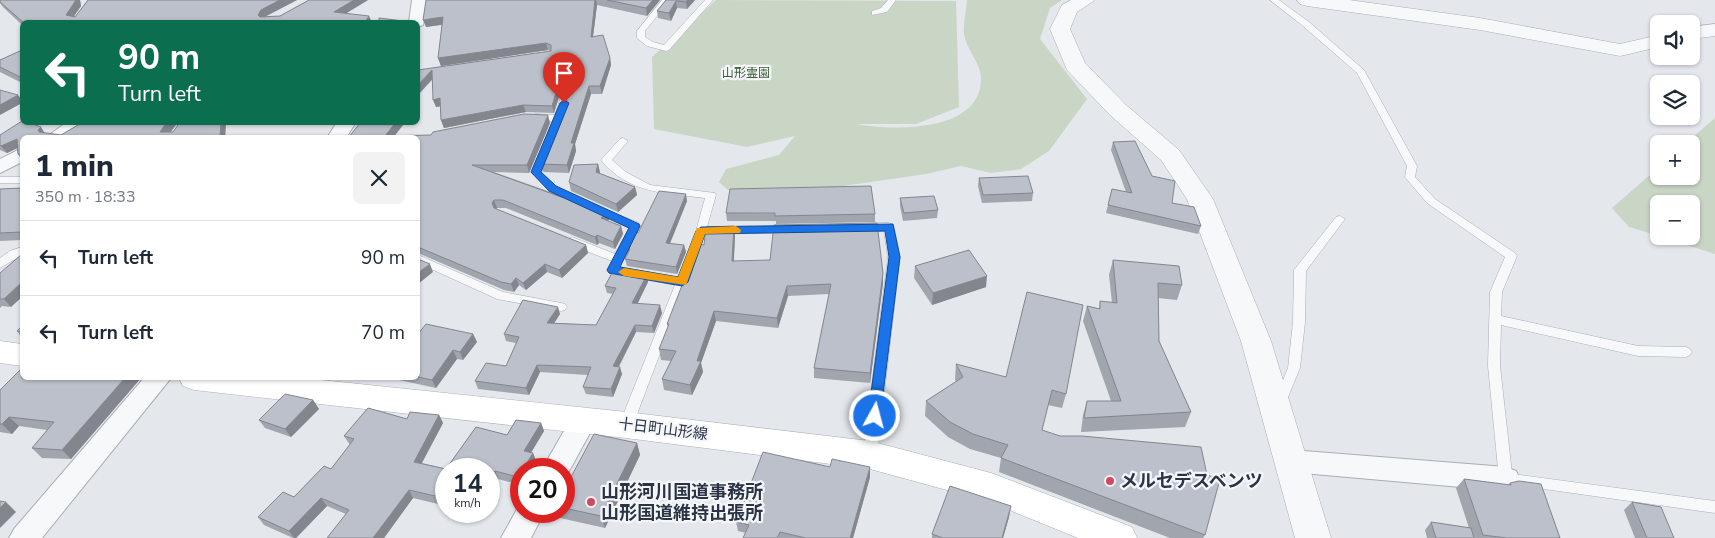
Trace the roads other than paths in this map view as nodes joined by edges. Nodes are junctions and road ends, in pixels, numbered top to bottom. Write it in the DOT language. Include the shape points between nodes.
graph roads {
  1 [pos="420,0"];
  2 [pos="666,0"];
  3 [pos="709,0"];
  4 [pos="892,0"];
  5 [pos="1085,0"];
  6 [pos="1274,0"];
  7 [pos="1307,0"];
  8 [pos="875,13"];
  9 [pos="418,20"];
  10 [pos="1715,30"];
  11 [pos="1700,32"];
  12 [pos="1650,43"];
  13 [pos="569,88"];
  14 [pos="526,117"];
  15 [pos="559,118"];
  16 [pos="77,125"];
  17 [pos="59,135"];
  18 [pos="623,141"];
  19 [pos="20,155"];
  20 [pos="0,168"];
  21 [pos="0,180"];
  22 [pos="20,180"];
  23 [pos="1340,218"];
  24 [pos="850,228"];
  25 [pos="800,229"];
  26 [pos="701,231"];
  27 [pos="563,237"];
  28 [pos="20,252"];
  29 [pos="617,259"];
  30 [pos="420,261"];
  31 [pos="0,264"];
  32 [pos="682,282"];
  33 [pos="561,307"];
  34 [pos="1495,319"];
  35 [pos="0,352"];
  36 [pos="1686,352"];
  37 [pos="20,355"];
  38 [pos="156,380"];
  39 [pos="213,380"];
  40 [pos="1276,410"];
  41 [pos="584,420"];
  42 [pos="626,425"];
  43 [pos="870,455"];
  44 [pos="562,458"];
  45 [pos="1291,461"];
  46 [pos="1506,479"];
  47 [pos="1715,507"];
  48 [pos="524,523"];
  49 [pos="24,538"];
  50 [pos="516,538"];
  51 [pos="1120,538"];
  52 [pos="1313,538"];
  1 -- 9 [label="street"];
  2 -- 3 [label="lane" via="641,31 641,38 666,48"];
  4 -- 8 [label="lane" via="884,10"];
  5 -- 40 [label="street" via="1069,9 1060,29 1074,65 1118,110 1170,155 1200,199 1256,341"];
  6 -- 34 [label="lane" via="1361,72 1412,166 1410,177 1431,200 1511,256 1496,292"];
  7 -- 12 [label="street" via="1480,24 1620,50"];
  10 -- 11 [label="street"];
  13 -- 15 [label="lane"];
  14 -- 15 [label="lane"];
  15 -- 29 [label="lane" via="536,172 552,188 635,226"];
  16 -- 17 [label="street"];
  18 -- 26 [label="lane" via="606,160 622,174 648,188 711,194"];
  19 -- 20 [label="street"];
  21 -- 22 [label="lane"];
  23 -- 40 [label="lane" via="1300,270 1294,368"];
  24 -- 43 [label="lane" via="889,227 894,257"];
  25 -- 26 [label="lane"];
  26 -- 32 [label="lane"];
  27 -- 29 [label="lane"];
  28 -- 31 [label="lane"];
  29 -- 32 [label="lane" via="613,270"];
  30 -- 33 [label="lane" via="501,296"];
  32 -- 42 [label="lane"];
  34 -- 36 [label="lane" via="1638,351"];
  34 -- 46 [label="lane" via="1494,366"];
  35 -- 37 [label="main road"];
  38 -- 49 [label="street"];
  39 -- 41 [label="main road, 十日町山形線"];
  40 -- 45 [label="street"];
  41 -- 42 [label="main road, 十日町山形線"];
  41 -- 44 [label="street"];
  42 -- 43 [label="main road, 十日町山形線"];
  43 -- 51 [label="main road, 十日町山形線" via="991,488"];
  45 -- 46 [label="street"];
  45 -- 52 [label="street"];
  46 -- 47 [label="lane"];
  48 -- 50 [label="street"];
}
